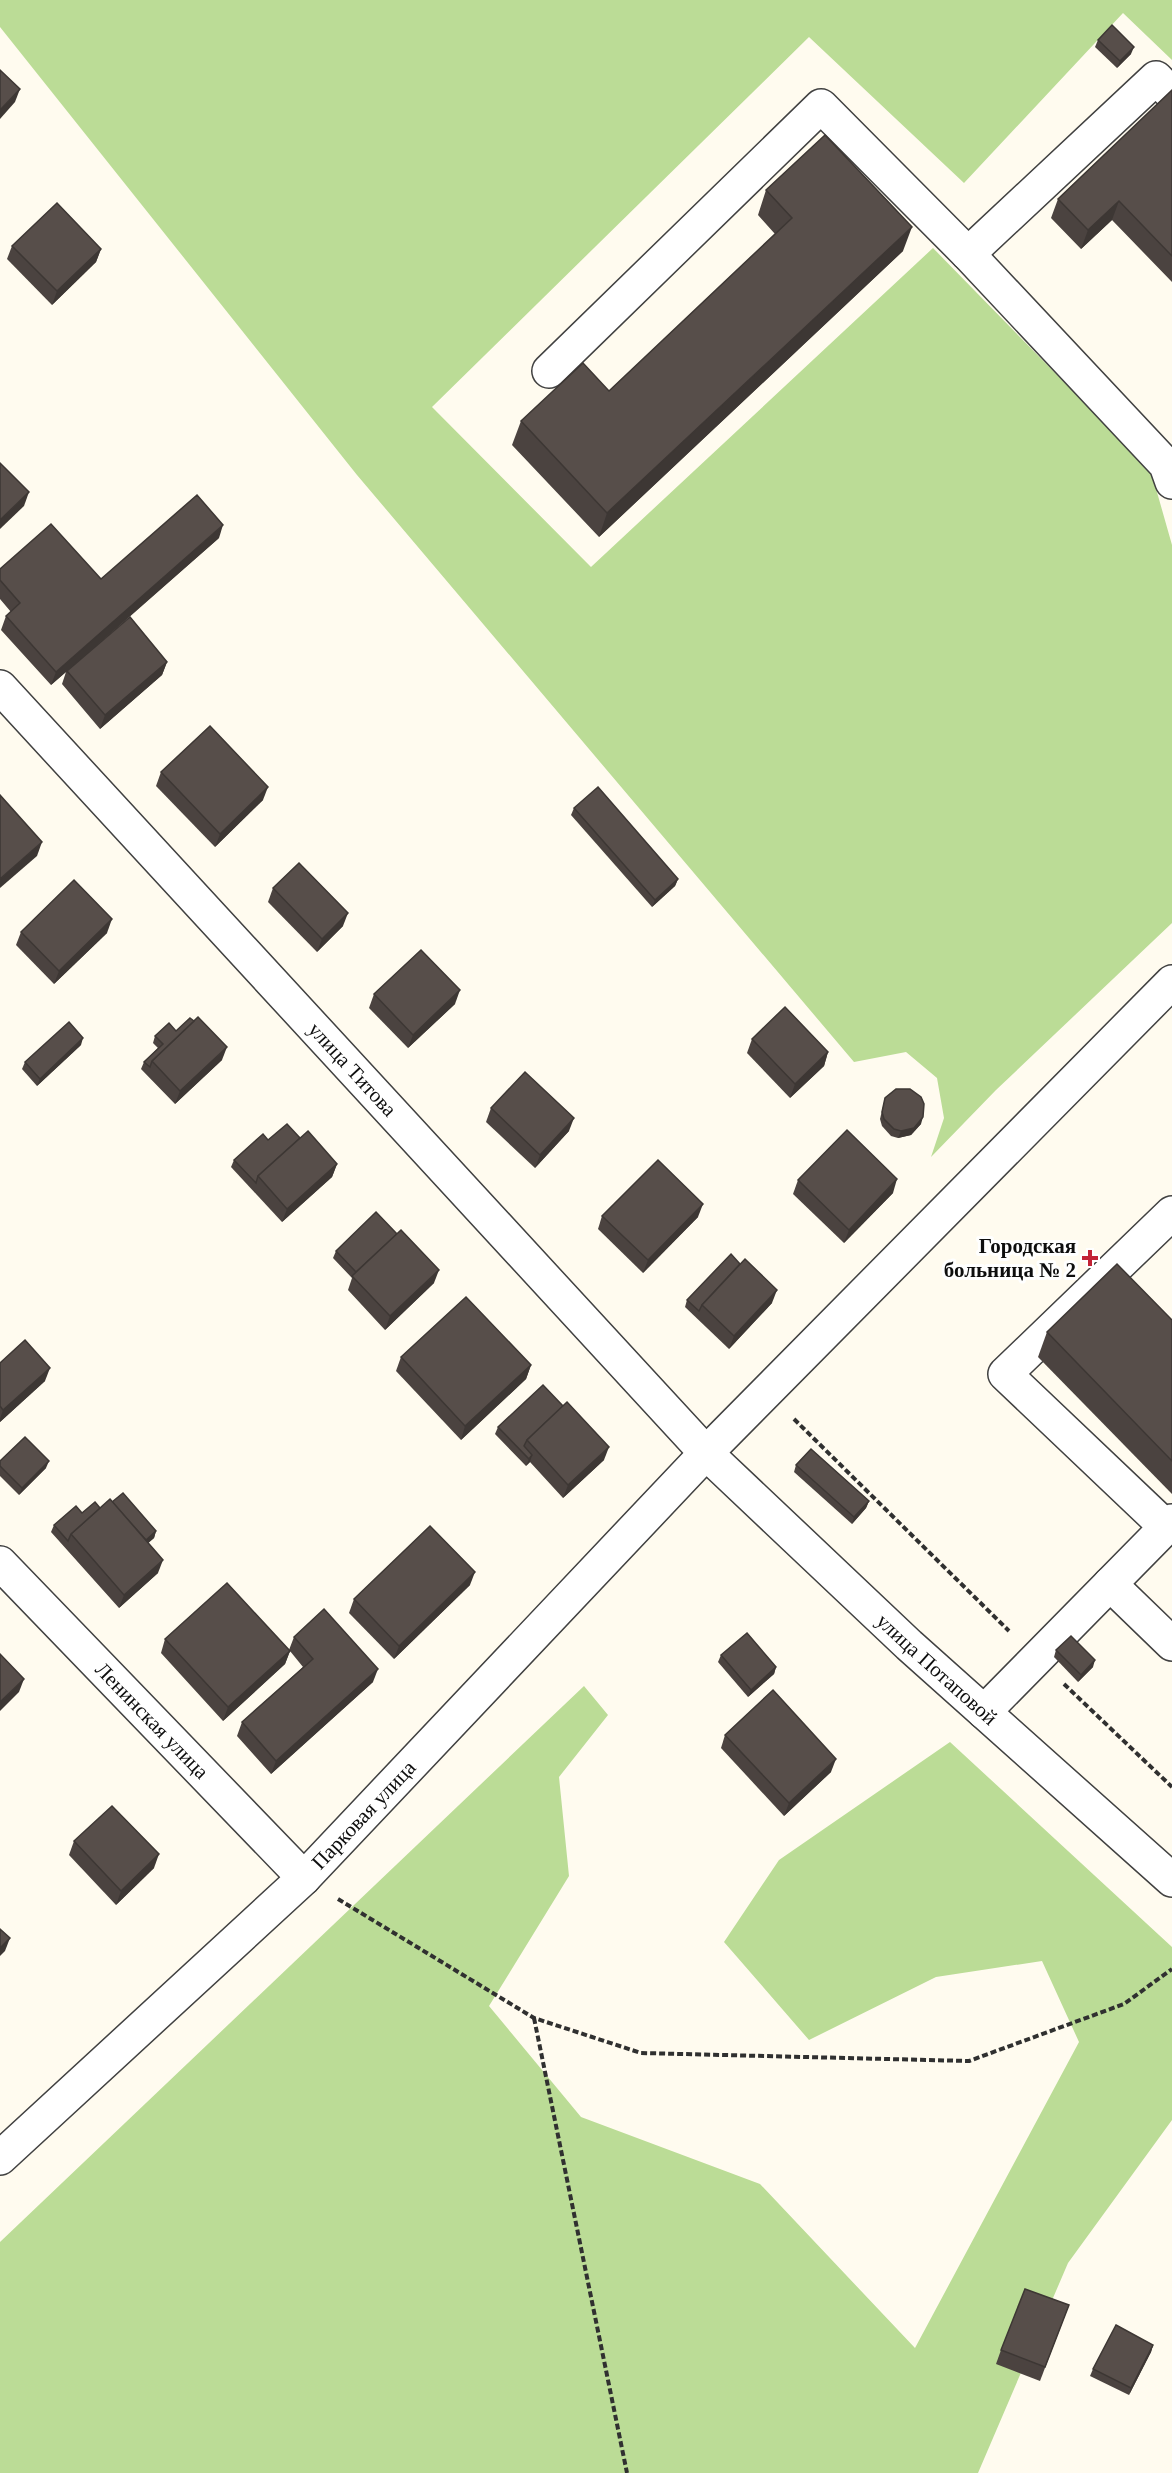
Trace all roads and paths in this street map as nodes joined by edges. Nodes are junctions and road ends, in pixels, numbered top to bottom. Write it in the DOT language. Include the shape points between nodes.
graph roads {
  1 [pos="1172,94"];
  2 [pos="968,254"];
  3 [pos="549,371"];
  4 [pos="1170,468"];
  5 [pos="0,687"];
  6 [pos="1172,982"];
  7 [pos="1172,1213"];
  8 [pos="766,1392"];
  9 [pos="706,1453"];
  10 [pos="1169,1524"];
  11 [pos="0,1563"];
  12 [pos="1110,1584"];
  13 [pos="978,1601"];
  14 [pos="1172,1644"];
  15 [pos="1037,1659"];
  16 [pos="984,1712"];
  17 [pos="1172,1787"];
  18 [pos="304,1878"];
  19 [pos="1172,1880"];
  20 [pos="1172,1969"];
  21 [pos="534,2018"];
  22 [pos="0,2158"];
  23 [pos="627,2473"];
  1 -- 2 [label="street" via="1156,78"];
  2 -- 3 [label="street" via="821,106"];
  2 -- 4 [label="street"];
  5 -- 9 [label="street, улица Титова"];
  6 -- 8 [label="street, Парковая улица"];
  7 -- 10 [label="street" via="1005,1374"];
  8 -- 9 [label="street, Парковая улица"];
  8 -- 13 [label="path"];
  9 -- 16 [label="street, улица Потаповой"];
  9 -- 18 [label="street, Парковая улица"];
  10 -- 12 [label="street"];
  11 -- 18 [label="street, Ленинская улица"];
  12 -- 14 [label="street"];
  12 -- 15 [label="street"];
  15 -- 16 [label="street"];
  15 -- 17 [label="path"];
  16 -- 19 [label="street, улица Потаповой"];
  18 -- 21 [label="path"];
  18 -- 22 [label="street, Парковая улица"];
  20 -- 21 [label="path" via="1124,2004 969,2061 641,2053"];
  21 -- 23 [label="path"];
}
